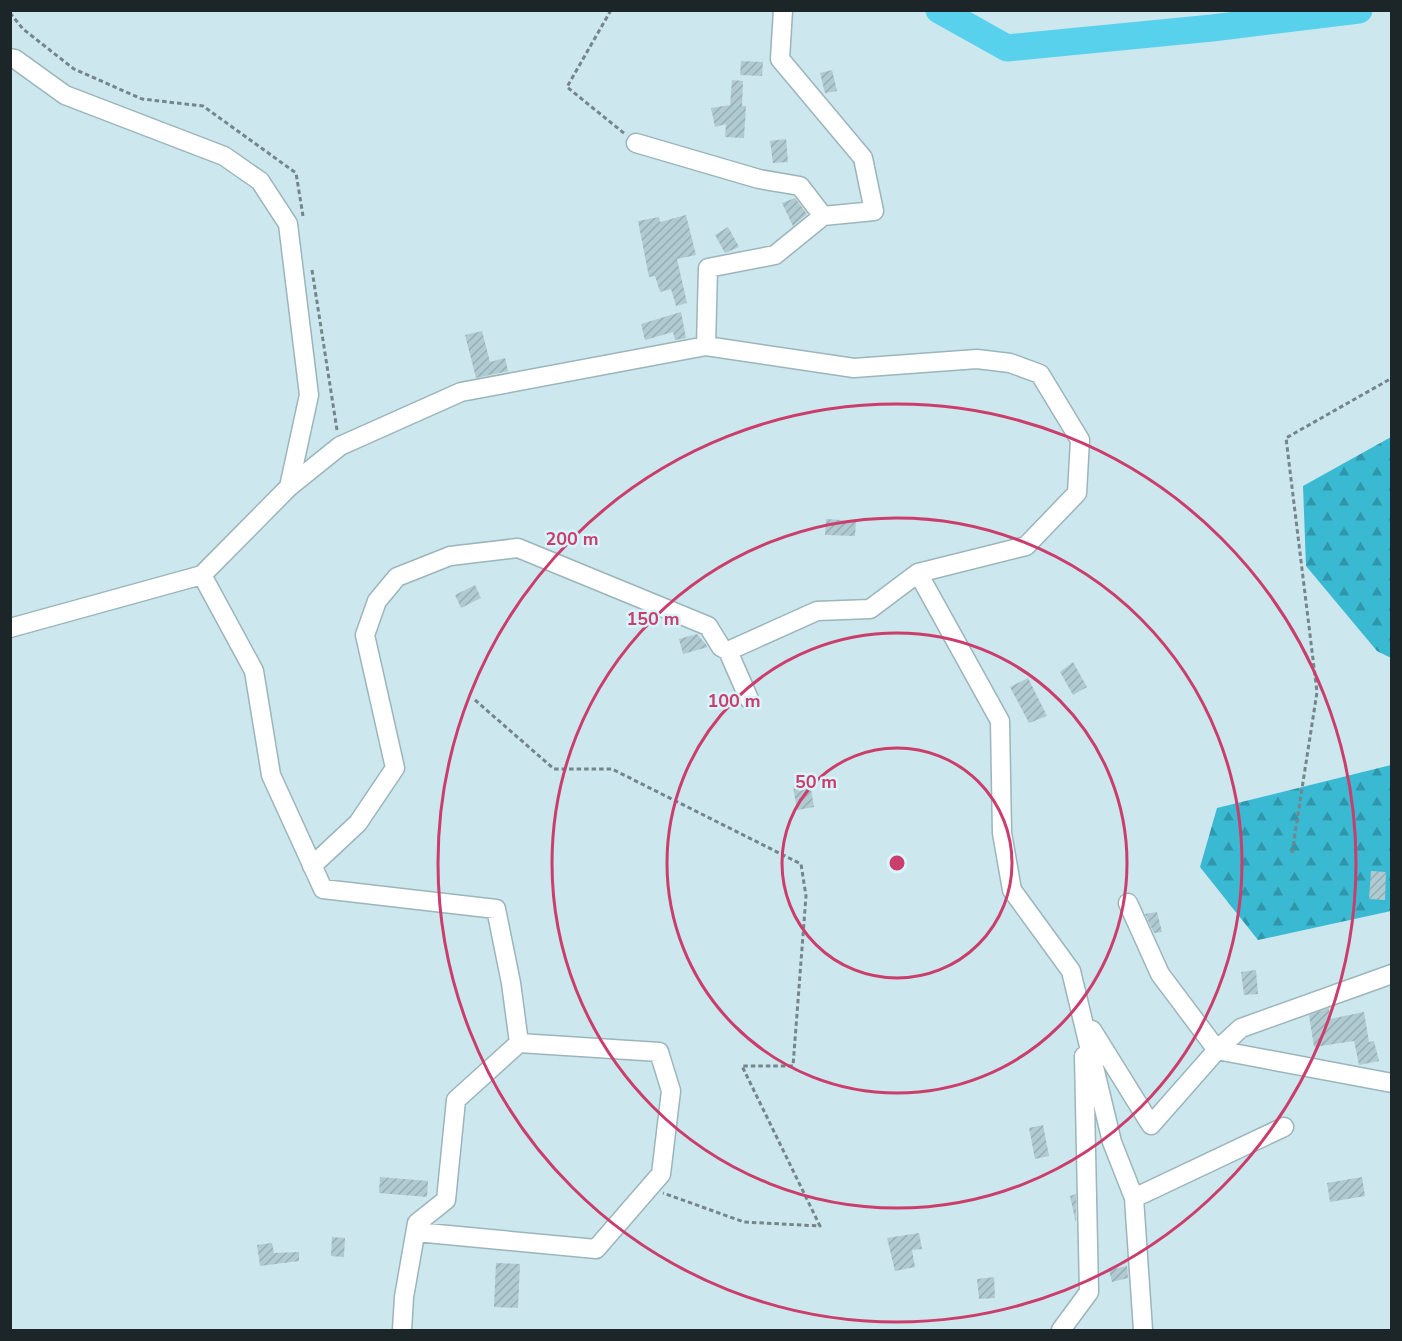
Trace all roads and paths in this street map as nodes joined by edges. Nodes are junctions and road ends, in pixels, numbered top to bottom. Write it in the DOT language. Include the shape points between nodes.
graph roads {
  1 [pos="611,10"];
  2 [pos="783,10"];
  3 [pos="10,13"];
  4 [pos="10,58"];
  5 [pos="636,143"];
  6 [pos="823,216"];
  7 [pos="304,219"];
  8 [pos="311,264"];
  9 [pos="706,346"];
  10 [pos="1392,378"];
  11 [pos="340,446"];
  12 [pos="289,487"];
  13 [pos="918,573"];
  14 [pos="202,575"];
  15 [pos="10,628"];
  16 [pos="728,651"];
  17 [pos="748,699"];
  18 [pos="475,700"];
  19 [pos="1292,853"];
  20 [pos="312,866"];
  21 [pos="1128,903"];
  22 [pos="1392,974"];
  23 [pos="1083,1017"];
  24 [pos="519,1043"];
  25 [pos="1217,1050"];
  26 [pos="1392,1083"];
  27 [pos="1284,1127"];
  28 [pos="649,1188"];
  29 [pos="1134,1198"];
  30 [pos="416,1232"];
  31 [pos="402,1330"];
  32 [pos="1061,1330"];
  33 [pos="1143,1330"];
  1 -- 5 [label="path" via="567,87"];
  2 -- 6 [label="street" via="780,59 863,158 874,211"];
  3 -- 7 [label="path" via="23,29 74,69 142,99 202,106 212,113 296,173"];
  4 -- 12 [label="street" via="65,94 224,156 260,182 288,224 309,395"];
  5 -- 6 [label="street" via="759,179 800,186"];
  6 -- 9 [label="street" via="775,255 708,268"];
  8 -- 11 [label="path"];
  9 -- 11 [label="street" via="461,392"];
  9 -- 13 [label="street" via="854,368 976,359 1010,363 1040,374 1080,440 1077,493 1026,546"];
  10 -- 19 [label="path" via="1286,438 1317,692"];
  11 -- 12 [label="street"];
  12 -- 14 [label="street"];
  13 -- 16 [label="street" via="870,609 817,611"];
  13 -- 23 [label="street" via="1000,722 1002,833 1012,891 1071,971"];
  14 -- 15 [label="street"];
  14 -- 20 [label="street" via="254,671 271,775"];
  16 -- 17 [label="street"];
  16 -- 20 [label="street" via="708,626 518,548 450,556 397,577 377,601 365,635 395,768 358,823"];
  18 -- 28 [label="path" via="554,769 612,769 801,864 806,896 793,1066 742,1066 820,1226 744,1222"];
  20 -- 24 [label="street" via="323,889 496,909"];
  21 -- 25 [label="street" via="1160,974"];
  22 -- 25 [label="street" via="1240,1028"];
  23 -- 25 [label="street" via="1151,1125"];
  23 -- 29 [label="street" via="1112,1142"];
  23 -- 32 [label="street" via="1089,1292"];
  24 -- 28 [label="street" via="659,1052 671,1091 661,1174"];
  24 -- 30 [label="street" via="456,1100 446,1200 417,1223"];
  25 -- 26 [label="street"];
  27 -- 29 [label="street"];
  28 -- 30 [label="street" via="596,1249"];
  29 -- 33 [label="street"];
  30 -- 31 [label="street"];
}
